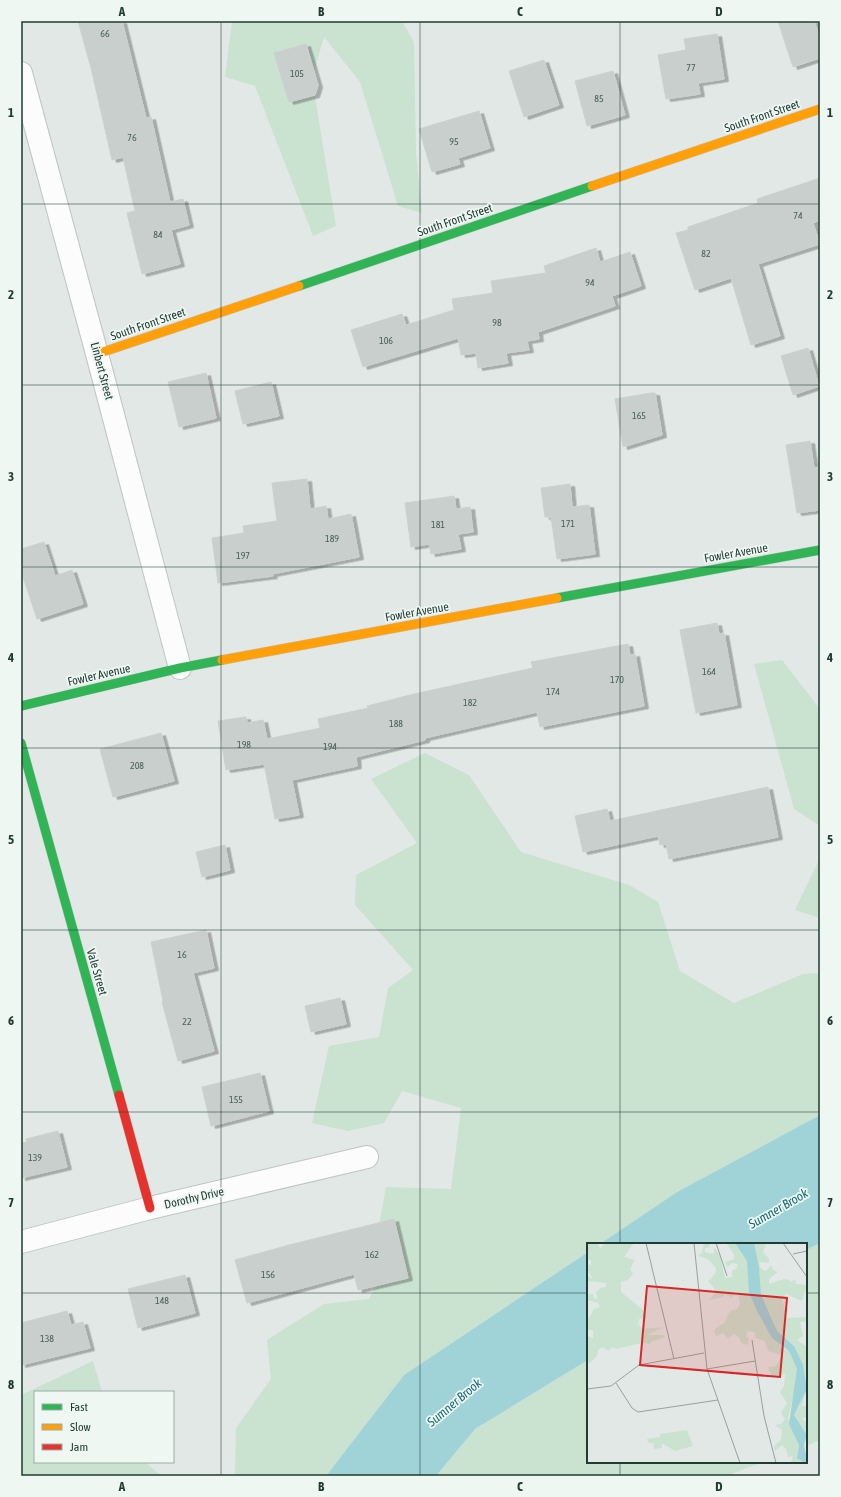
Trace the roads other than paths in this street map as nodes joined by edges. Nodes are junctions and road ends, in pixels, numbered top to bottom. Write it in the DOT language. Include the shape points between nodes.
graph roads {
  1 [pos="21,74"];
  2 [pos="820,109"];
  3 [pos="98,354"];
  4 [pos="820,550"];
  5 [pos="180,668"];
  6 [pos="21,706"];
  7 [pos="21,743"];
  8 [pos="368,1157"];
  9 [pos="150,1208"];
  10 [pos="21,1242"];
  1 -- 3 [label="street, Linbert Street"];
  2 -- 3 [label="street, South Front Street"];
  3 -- 5 [label="street, Linbert Street"];
  4 -- 5 [label="street, Fowler Avenue"];
  5 -- 6 [label="street, Fowler Avenue"];
  7 -- 9 [label="street, Vale Street"];
  8 -- 9 [label="street, Dorothy Drive"];
  9 -- 10 [label="street, Dorothy Drive"];
}
